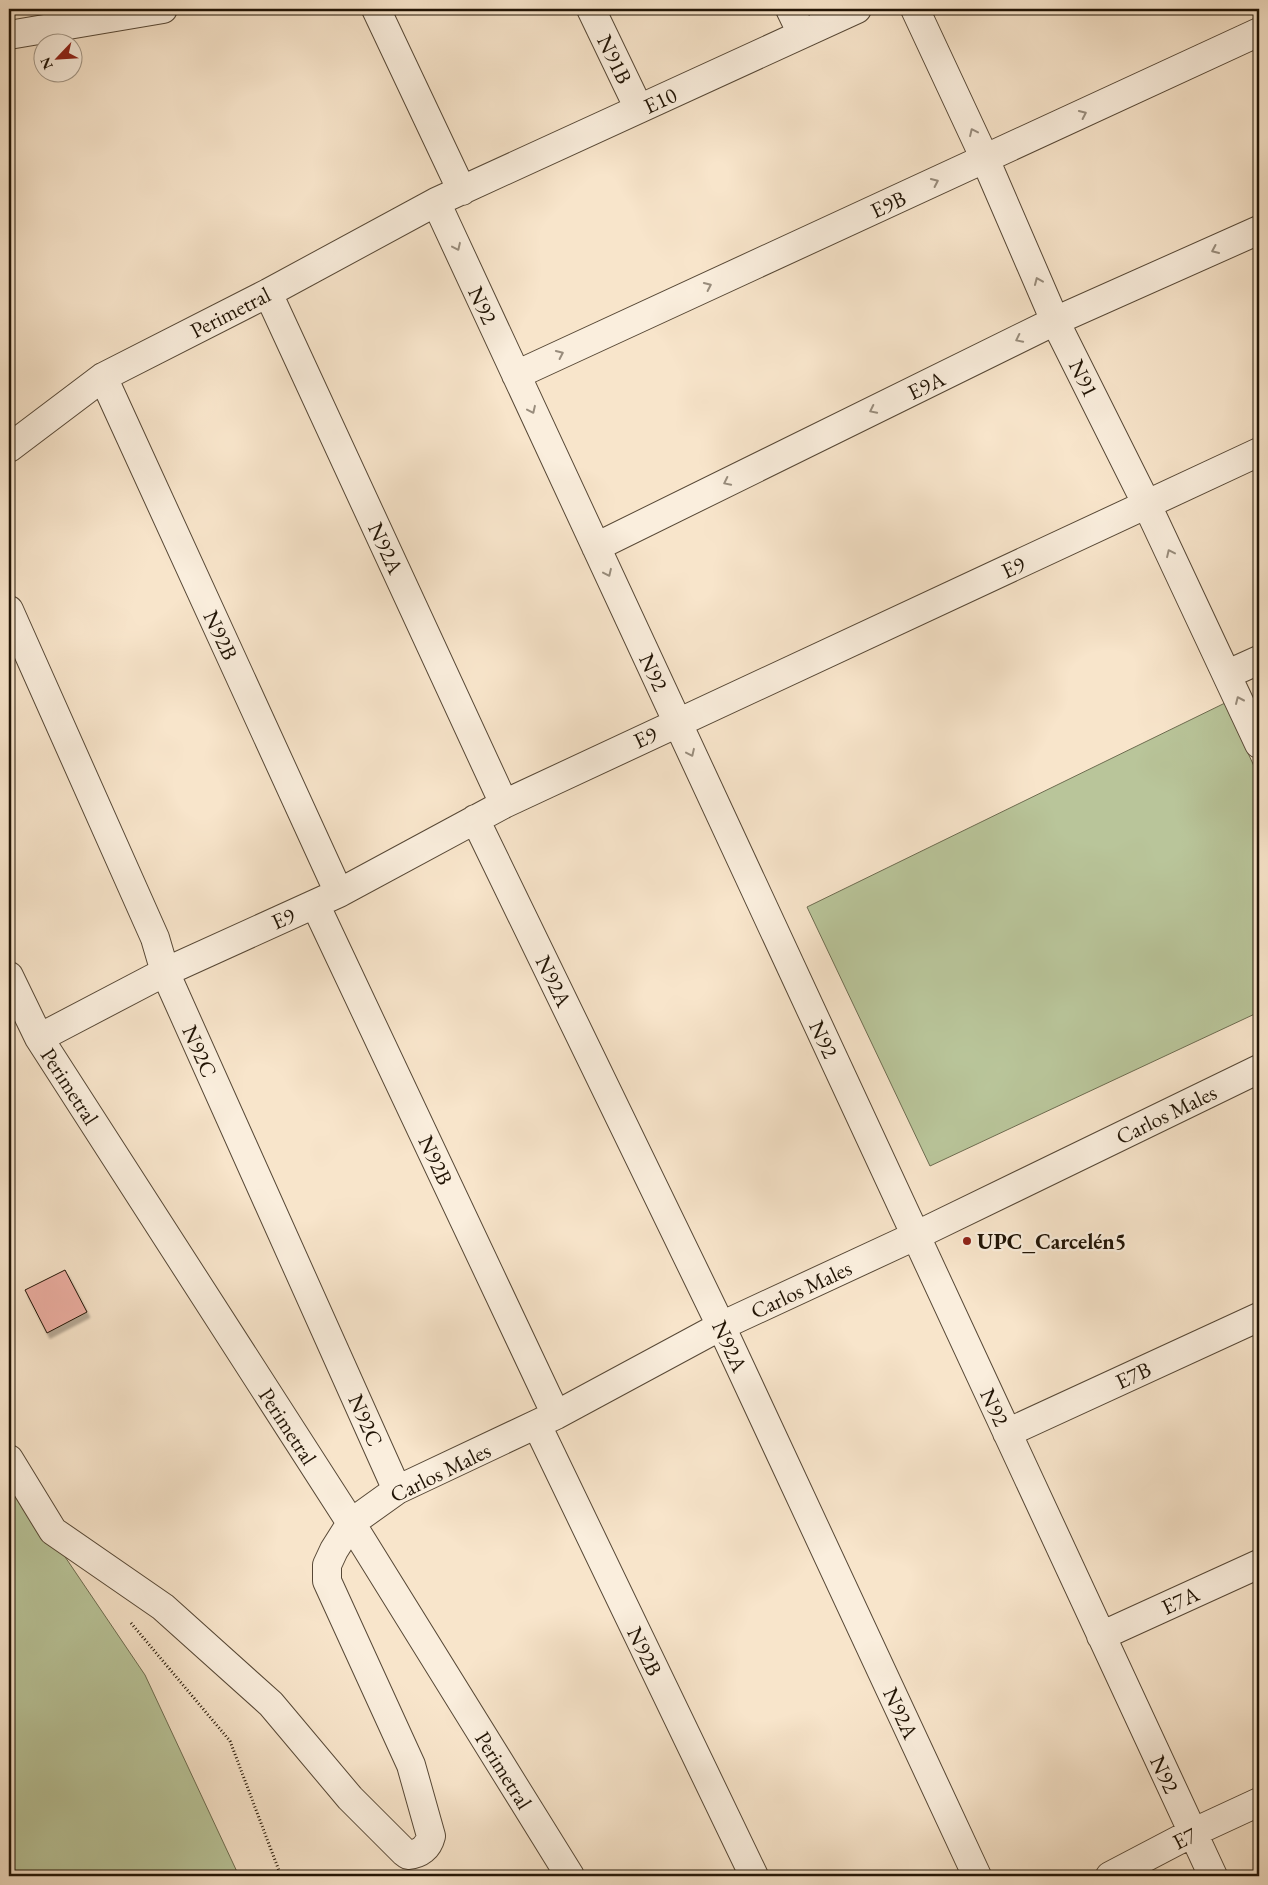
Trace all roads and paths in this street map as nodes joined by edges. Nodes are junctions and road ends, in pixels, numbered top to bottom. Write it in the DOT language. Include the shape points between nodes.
graph roads {
  1 [pos="376,9"];
  2 [pos="591,9"];
  3 [pos="790,9"];
  4 [pos="857,9"];
  5 [pos="916,9"];
  6 [pos="155,10"];
  7 [pos="1259,32"];
  8 [pos="802,34"];
  9 [pos="9,35"];
  10 [pos="639,109"];
  11 [pos="985,159"];
  12 [pos="462,191"];
  13 [pos="436,202"];
  14 [pos="1259,230"];
  15 [pos="268,293"];
  16 [pos="1055,321"];
  17 [pos="516,375"];
  18 [pos="103,377"];
  19 [pos="9,448"];
  20 [pos="1259,452"];
  21 [pos="1147,505"];
  22 [pos="596,547"];
  23 [pos="9,610"];
  24 [pos="1259,660"];
  25 [pos="1228,674"];
  26 [pos="677,722"];
  27 [pos="1259,744"];
  28 [pos="504,804"];
  29 [pos="475,819"];
  30 [pos="327,898"];
  31 [pos="165,972"];
  32 [pos="9,976"];
  33 [pos="39,1038"];
  34 [pos="1259,1069"];
  35 [pos="915,1236"];
  36 [pos="1259,1317"];
  37 [pos="721,1326"];
  38 [pos="546,1420"];
  39 [pos="1007,1433"];
  40 [pos="9,1459"];
  41 [pos="397,1490"];
  42 [pos="350,1523"];
  43 [pos="1259,1564"];
  44 [pos="129,1621"];
  45 [pos="1102,1636"];
  46 [pos="1259,1802"];
  47 [pos="1192,1833"];
  48 [pos="281,1876"];
  49 [pos="570,1876"];
  50 [pos="754,1876"];
  51 [pos="978,1876"];
  52 [pos="1110,1876"];
  53 [pos="1213,1876"];
  1 -- 12 [label="street"];
  2 -- 10 [label="street, N91B"];
  3 -- 8 [label="street"];
  4 -- 8 [label="street, E10"];
  11 -- 5 [label="street, N91, one-way"];
  6 -- 9 [label="street"];
  11 -- 7 [label="street, E9B, one-way"];
  8 -- 10 [label="street, E10"];
  10 -- 12 [label="street, E10"];
  16 -- 11 [label="street, N91, one-way"];
  17 -- 11 [label="street, E9B, one-way"];
  12 -- 13 [label="street, Perimetral"];
  13 -- 15 [label="street, Perimetral"];
  13 -- 17 [label="street, N92, one-way"];
  14 -- 16 [label="street, E9A, one-way"];
  15 -- 18 [label="street, Perimetral"];
  15 -- 28 [label="street, N92A"];
  16 -- 21 [label="street, N91"];
  16 -- 22 [label="street, E9A, one-way"];
  17 -- 22 [label="street, N92, one-way"];
  18 -- 19 [label="street, Perimetral"];
  18 -- 30 [label="street, N92B"];
  20 -- 21 [label="street, E9"];
  25 -- 21 [label="street, N91, one-way"];
  21 -- 26 [label="street, E9"];
  22 -- 26 [label="street, N92, one-way"];
  23 -- 31 [label="street, N92C" via="155,938"];
  24 -- 25 [label="street"];
  27 -- 25 [label="street, N91, one-way"];
  26 -- 28 [label="street, E9"];
  26 -- 35 [label="street, N92, one-way"];
  28 -- 29 [label="street, E9"];
  29 -- 30 [label="street, E9"];
  29 -- 37 [label="street, N92A"];
  30 -- 31 [label="street, E9"];
  30 -- 38 [label="street, N92B"];
  31 -- 33 [label="street, E9"];
  31 -- 41 [label="street, N92C"];
  32 -- 33 [label="street, Perimetral"];
  33 -- 42 [label="street, Perimetral"];
  34 -- 35 [label="street, Carlos Males"];
  35 -- 37 [label="street, Carlos Males"];
  35 -- 39 [label="street, N92"];
  36 -- 39 [label="street, E7B"];
  37 -- 38 [label="street, Carlos Males"];
  37 -- 51 [label="street, N92A"];
  38 -- 41 [label="street, Carlos Males"];
  38 -- 50 [label="street, N92B"];
  39 -- 45 [label="street, N92"];
  40 -- 42 [label="street" via="53,1531 163,1607 271,1704 350,1798 404,1852 414,1854 425,1848 432,1836 411,1765 327,1581 327,1565"];
  41 -- 42 [label="street, Carlos Males"];
  42 -- 49 [label="street, Perimetral"];
  43 -- 45 [label="street, E7A"];
  44 -- 48 [label="path" via="230,1740"];
  45 -- 47 [label="street, N92"];
  46 -- 47 [label="street, E7"];
  47 -- 52 [label="street, E7"];
  47 -- 53 [label="street, N92"];
}
